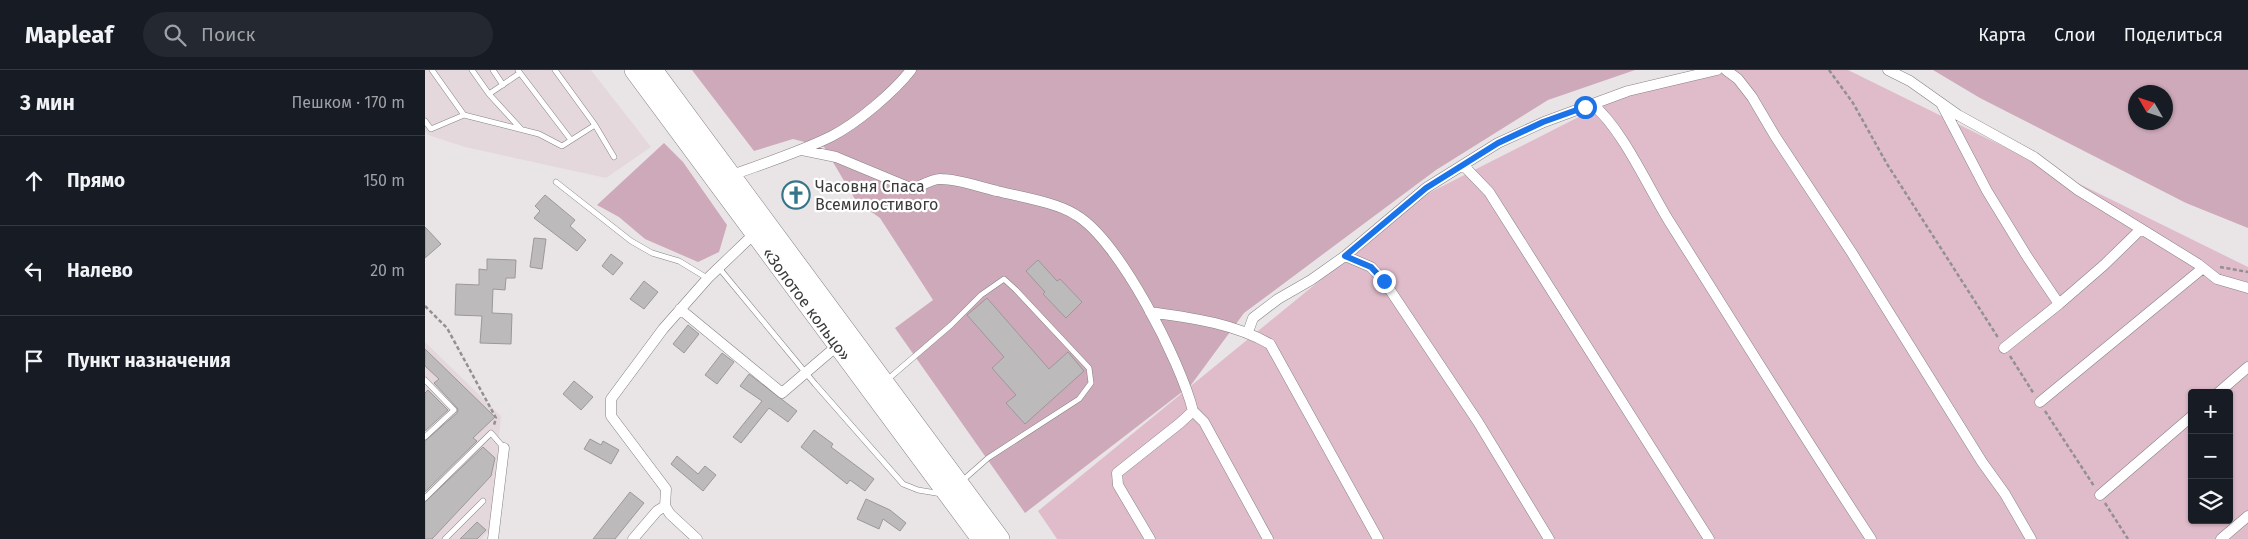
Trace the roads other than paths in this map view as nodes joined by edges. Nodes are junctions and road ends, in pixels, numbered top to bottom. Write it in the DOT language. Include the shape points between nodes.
graph roads {
  1 [pos="432,70"];
  2 [pos="472,70"];
  3 [pos="493,70"];
  4 [pos="555,70"];
  5 [pos="634,70"];
  6 [pos="653,70"];
  7 [pos="911,70"];
  8 [pos="1717,70"];
  9 [pos="1726,70"];
  10 [pos="1888,70"];
  11 [pos="519,72"];
  12 [pos="503,85"];
  13 [pos="489,94"];
  14 [pos="1940,102"];
  15 [pos="1592,104"];
  16 [pos="464,115"];
  17 [pos="425,121"];
  18 [pos="595,125"];
  19 [pos="521,129"];
  20 [pos="571,140"];
  21 [pos="802,150"];
  22 [pos="614,157"];
  23 [pos="1463,166"];
  24 [pos="731,175"];
  25 [pos="556,182"];
  26 [pos="2141,229"];
  27 [pos="755,233"];
  28 [pos="1345,256"];
  29 [pos="719,268"];
  30 [pos="2203,268"];
  31 [pos="708,278"];
  32 [pos="2248,288"];
  33 [pos="2059,304"];
  34 [pos="680,309"];
  35 [pos="1150,312"];
  36 [pos="1248,332"];
  37 [pos="838,345"];
  38 [pos="2004,348"];
  39 [pos="2248,367"];
  40 [pos="806,371"];
  41 [pos="425,381"];
  42 [pos="885,382"];
  43 [pos="2223,389"];
  44 [pos="2040,402"];
  45 [pos="1193,411"];
  46 [pos="2188,419"];
  47 [pos="425,437"];
  48 [pos="505,448"];
  49 [pos="953,489"];
  50 [pos="2100,495"];
  51 [pos="425,498"];
  52 [pos="483,501"];
  53 [pos="665,506"];
  54 [pos="2248,516"];
  55 [pos="984,533"];
  56 [pos="445,539"];
  57 [pos="493,539"];
  58 [pos="633,539"];
  59 [pos="697,539"];
  60 [pos="1000,539"];
  61 [pos="1150,539"];
  62 [pos="1268,539"];
  63 [pos="1378,539"];
  64 [pos="1549,539"];
  65 [pos="1709,539"];
  66 [pos="1871,539"];
  67 [pos="2031,539"];
  68 [pos="2221,539"];
  1 -- 16 [label="lane"];
  2 -- 13 [label="lane"];
  3 -- 12 [label="lane"];
  4 -- 18 [label="lane"];
  5 -- 27 [label="highway, «Золотое кольцо»"];
  6 -- 24 [label="highway, «Золотое кольцо»"];
  7 -- 21 [label="street" via="873,107 833,135"];
  8 -- 15 [label="street" via="1628,91"];
  9 -- 67 [label="street" via="1752,97"];
  10 -- 14 [label="street"];
  11 -- 12 [label="lane"];
  11 -- 20 [label="lane"];
  12 -- 13 [label="lane"];
  13 -- 19 [label="lane"];
  14 -- 26 [label="street" via="1957,115 2034,157 2078,190"];
  14 -- 33 [label="street" via="1987,191"];
  15 -- 23 [label="street" via="1498,143"];
  15 -- 66 [label="street" via="1620,138"];
  16 -- 17 [label="lane" via="431,129"];
  16 -- 19 [label="lane"];
  18 -- 20 [label="lane"];
  18 -- 22 [label="lane"];
  19 -- 20 [label="lane" via="561,146"];
  21 -- 24 [label="street"];
  21 -- 35 [label="street" via="836,157 913,190 940,178 1038,201 1076,215 1099,234 1126,270"];
  23 -- 28 [label="street" via="1426,188"];
  23 -- 65 [label="street" via="1489,192"];
  24 -- 42 [label="highway, «Золотое кольцо»"];
  25 -- 31 [label="lane" via="631,241 652,253 679,261"];
  26 -- 30 [label="street"];
  26 -- 33 [label="street"];
  27 -- 29 [label="street"];
  27 -- 37 [label="highway, «Золотое кольцо»"];
  28 -- 36 [label="street" via="1253,318"];
  28 -- 64 [label="street" via="1371,267 1384,281 1478,422"];
  29 -- 31 [label="street"];
  29 -- 40 [label="lane"];
  30 -- 32 [label="street" via="2217,279"];
  30 -- 44 [label="street"];
  31 -- 34 [label="street"];
  33 -- 38 [label="street"];
  34 -- 40 [label="street" via="782,393"];
  34 -- 53 [label="street" via="611,399 611,416 666,489"];
  35 -- 36 [label="street" via="1197,319"];
  35 -- 45 [label="street" via="1170,349 1189,393"];
  36 -- 63 [label="street" via="1270,344"];
  37 -- 40 [label="street"];
  37 -- 49 [label="highway, «Золотое кольцо»"];
  39 -- 43 [label="street"];
  40 -- 49 [label="lane" via="903,484 919,490"];
  41 -- 47 [label="lane" via="454,410"];
  42 -- 49 [label="highway, «Золотое кольцо»"];
  42 -- 49 [label="lane" via="1003,279 1089,368 1091,383 1079,399 988,458"];
  45 -- 61 [label="street" via="1117,473 1118,485"];
  45 -- 62 [label="street" via="1204,422"];
  46 -- 50 [label="street"];
  48 -- 51 [label="lane" via="491,433"];
  48 -- 57 [label="street"];
  49 -- 55 [label="highway, «Золотое кольцо»"];
  52 -- 56 [label="lane"];
  53 -- 58 [label="street"];
  53 -- 59 [label="street"];
  54 -- 68 [label="street"];
  55 -- 60 [label="highway, «Золотое кольцо»"];
}
